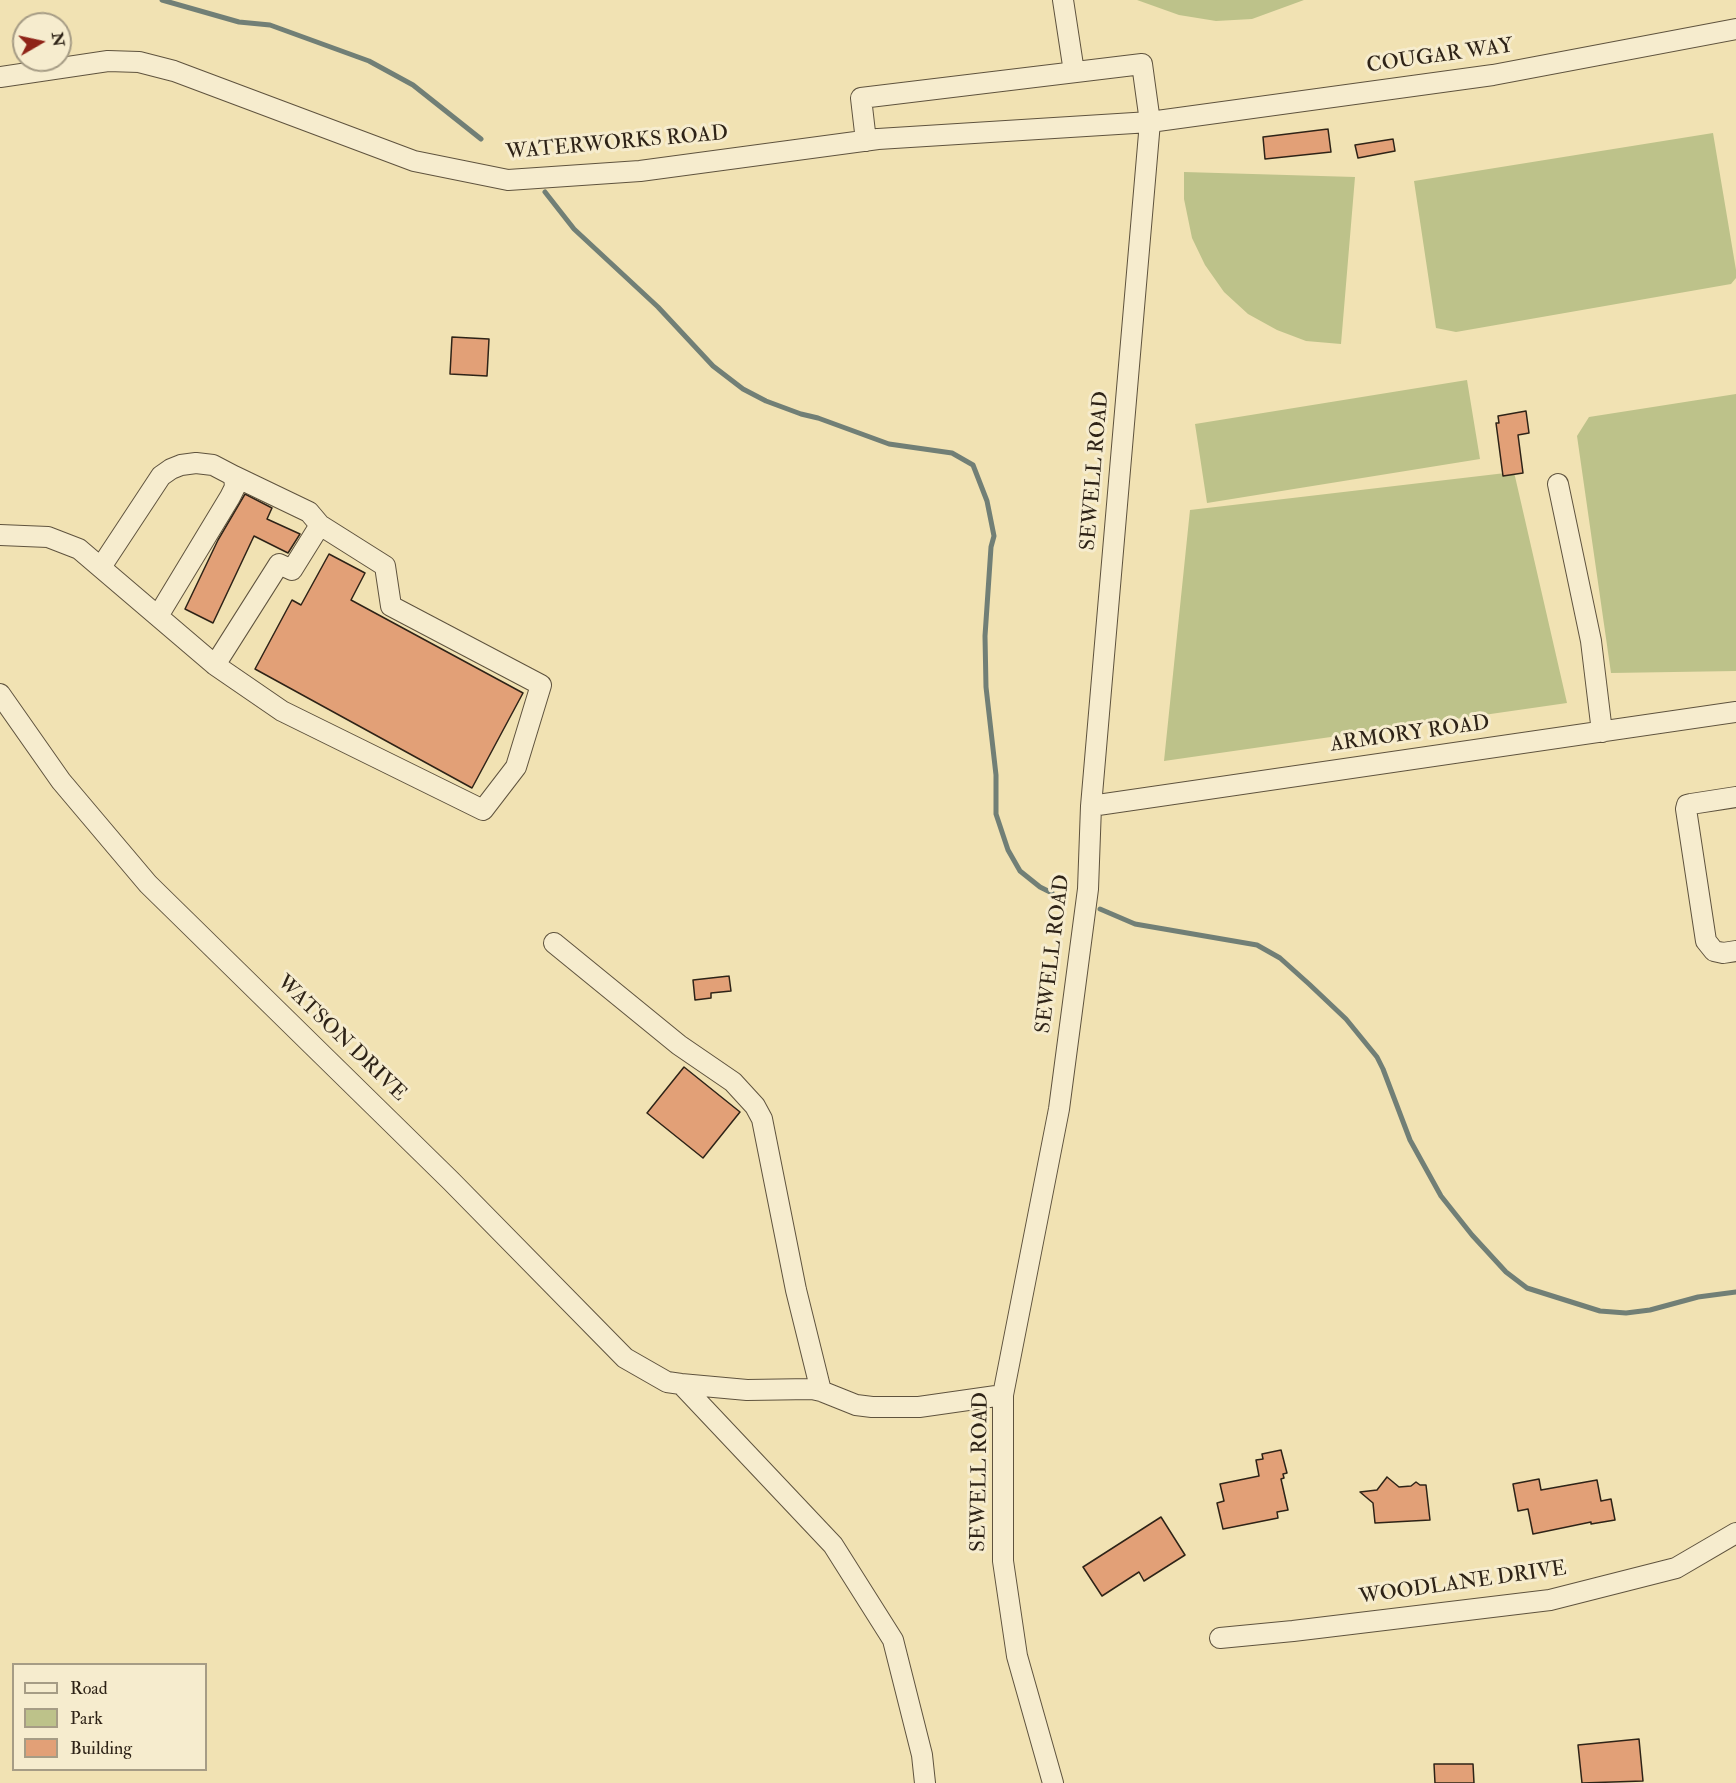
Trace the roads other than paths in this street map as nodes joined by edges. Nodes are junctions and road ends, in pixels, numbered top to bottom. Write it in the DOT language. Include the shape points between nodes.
graph roads {
  1 [pos="1063,0"];
  2 [pos="1736,29"];
  3 [pos="1074,72"];
  4 [pos="0,77"];
  5 [pos="1150,122"];
  6 [pos="866,141"];
  7 [pos="234,477"];
  8 [pos="1558,484"];
  9 [pos="320,525"];
  10 [pos="0,535"];
  11 [pos="101,567"];
  12 [pos="158,616"];
  13 [pos="215,665"];
  14 [pos="0,694"];
  15 [pos="1736,712"];
  16 [pos="1602,732"];
  17 [pos="1736,797"];
  18 [pos="1091,806"];
  19 [pos="554,943"];
  20 [pos="1736,951"];
  21 [pos="681,1384"];
  22 [pos="821,1391"];
  23 [pos="1003,1395"];
  24 [pos="1736,1533"];
  25 [pos="1220,1638"];
  26 [pos="925,1783"];
  27 [pos="1053,1783"];
  1 -- 3 [label="street"];
  2 -- 5 [label="street, COUGAR WAY" via="1492,75"];
  3 -- 5 [label="street, SEWELL ROAD" via="1142,64"];
  3 -- 6 [label="street" via="861,98"];
  4 -- 6 [label="street, WATERWORKS ROAD" via="108,61 139,62 174,71 414,161 504,180 640,171"];
  5 -- 6 [label="street, WATERWORKS ROAD"];
  5 -- 18 [label="street, SEWELL ROAD"];
  7 -- 9 [label="street" via="309,512"];
  7 -- 11 [label="street" via="213,465 196,463 171,469 161,476"];
  7 -- 12 [label="street" via="230,497"];
  8 -- 16 [label="street" via="1592,641"];
  9 -- 13 [label="street" via="292,570 279,564"];
  9 -- 13 [label="street" via="386,566 391,606 540,684 516,767 483,810 282,711"];
  10 -- 11 [label="street" via="48,537 70,544"];
  11 -- 12 [label="street"];
  12 -- 13 [label="street"];
  14 -- 21 [label="street, WATSON DRIVE" via="61,781 148,884 625,1358 667,1382"];
  15 -- 16 [label="street, ARMORY ROAD"];
  16 -- 18 [label="street, ARMORY ROAD"];
  17 -- 20 [label="street" via="1686,805 1686,809 1706,941 1714,951"];
  18 -- 23 [label="street, SEWELL ROAD" via="1088,889 1059,1109"];
  19 -- 22 [label="street" via="679,1045 733,1082 755,1106 762,1119 796,1290"];
  21 -- 22 [label="street"];
  21 -- 26 [label="street" via="833,1545 893,1640 922,1755"];
  22 -- 23 [label="street" via="856,1405 900,1408"];
  23 -- 27 [label="street, SEWELL ROAD" via="1003,1561 1017,1656"];
  24 -- 25 [label="street, WOODLANE DRIVE" via="1676,1568 1550,1600"];
}
